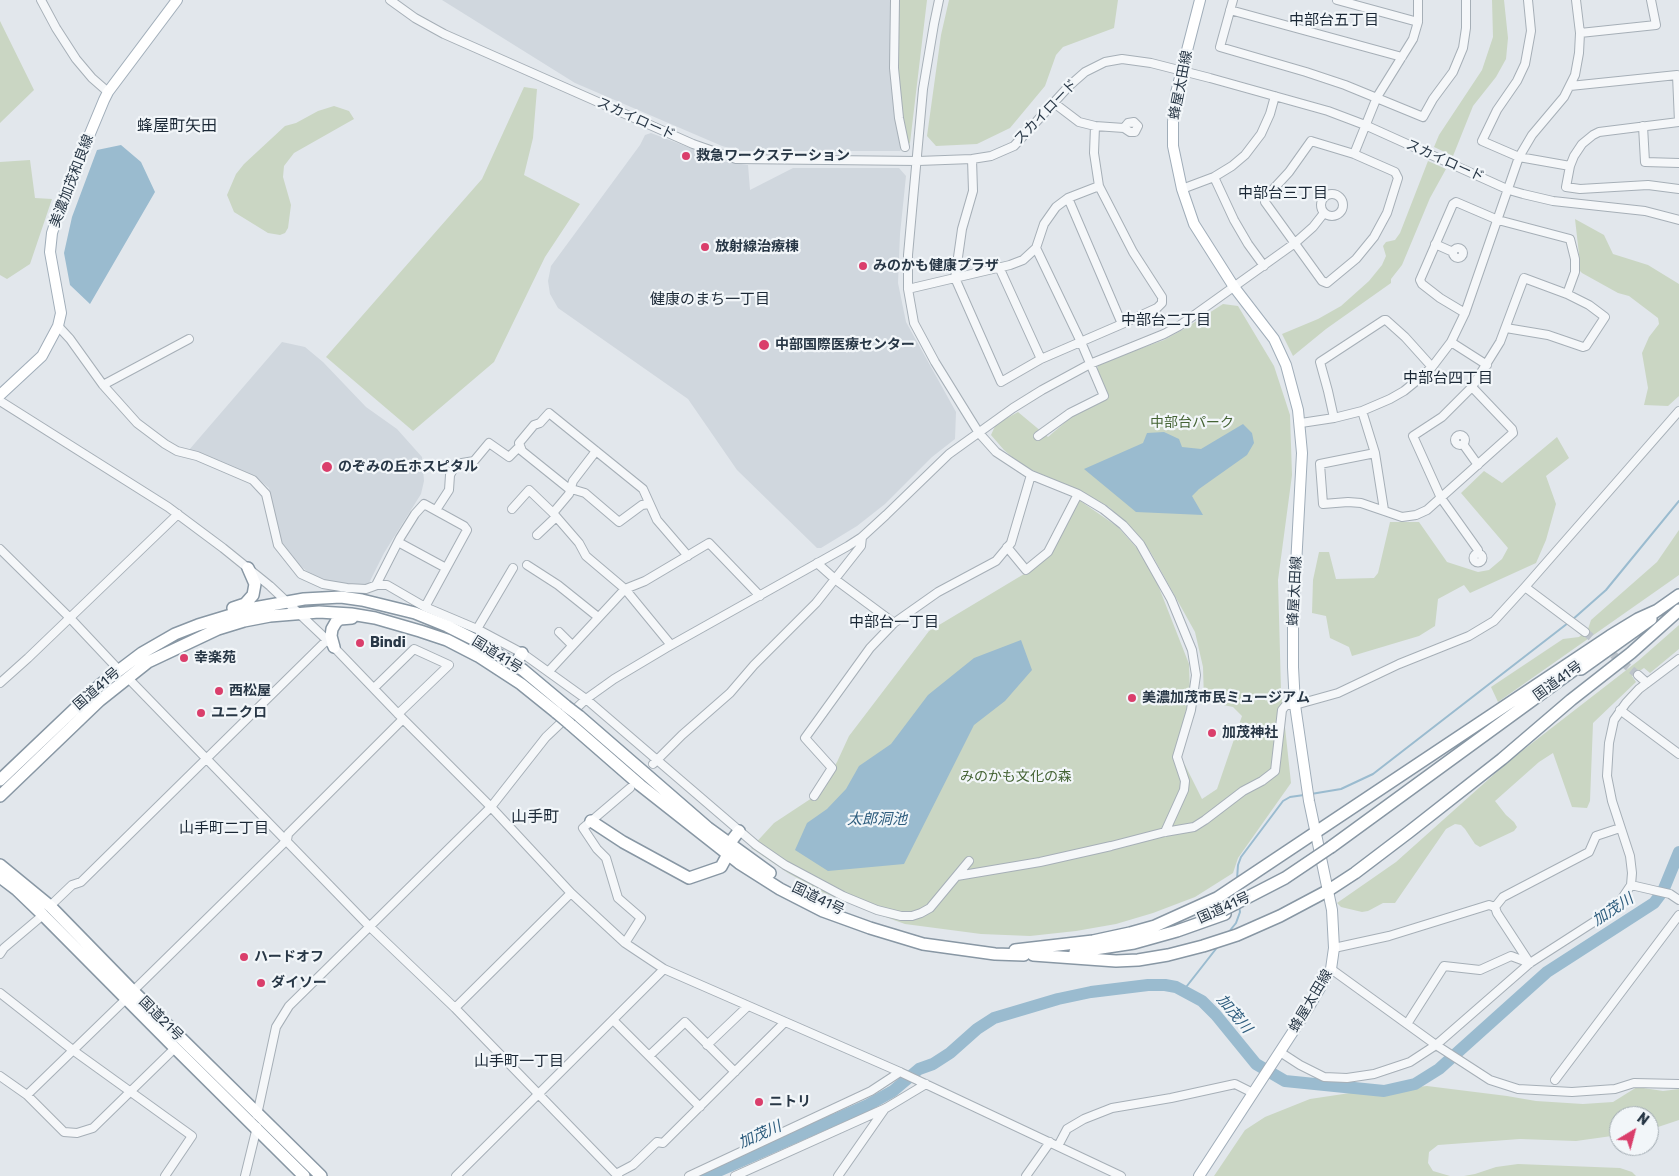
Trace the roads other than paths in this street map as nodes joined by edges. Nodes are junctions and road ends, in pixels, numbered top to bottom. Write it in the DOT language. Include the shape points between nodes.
graph roads {
  1 [pos="41,0"];
  2 [pos="177,0"];
  3 [pos="390,0"];
  4 [pos="895,0"];
  5 [pos="939,0"];
  6 [pos="1200,0"];
  7 [pos="1233,0"];
  8 [pos="1337,0"];
  9 [pos="1418,0"];
  10 [pos="1466,0"];
  11 [pos="1528,0"];
  12 [pos="1576,0"];
  13 [pos="1651,0"];
  14 [pos="1373,6"];
  15 [pos="1230,10"];
  16 [pos="1418,22"];
  17 [pos="1580,33"];
  18 [pos="1402,57"];
  19 [pos="1182,70"];
  20 [pos="1570,86"];
  21 [pos="108,92"];
  22 [pos="1275,96"];
  23 [pos="1377,97"];
  24 [pos="1054,103"];
  25 [pos="1679,122"];
  26 [pos="1365,125"];
  27 [pos="1095,126"];
  28 [pos="1643,126"];
  29 [pos="1124,128"];
  30 [pos="905,147"];
  31 [pos="1354,154"];
  32 [pos="1519,157"];
  33 [pos="972,159"];
  34 [pos="918,161"];
  35 [pos="1679,163"];
  36 [pos="1570,166"];
  37 [pos="1214,177"];
  38 [pos="1099,186"];
  39 [pos="1182,188"];
  40 [pos="1679,189"];
  41 [pos="1509,190"];
  42 [pos="1068,198"];
  43 [pos="1324,213"];
  44 [pos="1498,220"];
  45 [pos="1679,220"];
  46 [pos="1295,243"];
  47 [pos="1435,244"];
  48 [pos="1036,248"];
  49 [pos="1453,252"];
  50 [pos="1264,266"];
  51 [pos="999,267"];
  52 [pos="955,278"];
  53 [pos="1234,287"];
  54 [pos="908,290"];
  55 [pos="1567,294"];
  56 [pos="1465,313"];
  57 [pos="1122,324"];
  58 [pos="58,326"];
  59 [pos="1506,328"];
  60 [pos="189,339"];
  61 [pos="1080,342"];
  62 [pos="1451,342"];
  63 [pos="1041,359"];
  64 [pos="1090,364"];
  65 [pos="1487,365"];
  66 [pos="1432,367"];
  67 [pos="103,386"];
  68 [pos="1472,387"];
  69 [pos="0,394"];
  70 [pos="0,401"];
  71 [pos="1362,411"];
  72 [pos="1679,411"];
  73 [pos="1334,418"];
  74 [pos="1300,423"];
  75 [pos="979,433"];
  76 [pos="1038,436"];
  77 [pos="1463,444"];
  78 [pos="520,448"];
  79 [pos="596,451"];
  80 [pos="1375,453"];
  81 [pos="1478,465"];
  82 [pos="1031,475"];
  83 [pos="572,489"];
  84 [pos="1078,494"];
  85 [pos="1440,498"];
  86 [pos="649,504"];
  87 [pos="512,509"];
  88 [pos="436,510"];
  89 [pos="1384,510"];
  90 [pos="178,514"];
  91 [pos="554,515"];
  92 [pos="537,535"];
  93 [pos="862,537"];
  94 [pos="398,542"];
  95 [pos="1008,547"];
  96 [pos="0,549"];
  97 [pos="1478,553"];
  98 [pos="688,556"];
  99 [pos="817,563"];
  100 [pos="527,565"];
  101 [pos="248,568"];
  102 [pos="446,568"];
  103 [pos="513,568"];
  104 [pos="836,580"];
  105 [pos="376,585"];
  106 [pos="1525,587"];
  107 [pos="625,589"];
  108 [pos="760,596"];
  109 [pos="1679,597"];
  110 [pos="287,602"];
  111 [pos="424,607"];
  112 [pos="1658,610"];
  113 [pos="1679,610"];
  114 [pos="300,614"];
  115 [pos="598,617"];
  116 [pos="70,618"];
  117 [pos="383,620"];
  118 [pos="210,621"];
  119 [pos="894,623"];
  120 [pos="477,629"];
  121 [pos="559,632"];
  122 [pos="1585,632"];
  123 [pos="330,643"];
  124 [pos="572,645"];
  125 [pos="671,645"];
  126 [pos="522,654"];
  127 [pos="1679,660"];
  128 [pos="514,665"];
  129 [pos="549,671"];
  130 [pos="123,673"];
  131 [pos="1638,675"];
  132 [pos="0,683"];
  133 [pos="1647,683"];
  134 [pos="374,688"];
  135 [pos="586,698"];
  136 [pos="1295,705"];
  137 [pos="562,709"];
  138 [pos="1620,710"];
  139 [pos="400,717"];
  140 [pos="1679,754"];
  141 [pos="207,757"];
  142 [pos="656,762"];
  143 [pos="0,780"];
  144 [pos="630,788"];
  145 [pos="0,796"];
  146 [pos="814,796"];
  147 [pos="491,807"];
  148 [pos="591,821"];
  149 [pos="1620,828"];
  150 [pos="740,831"];
  151 [pos="1165,832"];
  152 [pos="1317,832"];
  153 [pos="287,840"];
  154 [pos="729,849"];
  155 [pos="1332,849"];
  156 [pos="969,861"];
  157 [pos="0,865"];
  158 [pos="957,876"];
  159 [pos="0,877"];
  160 [pos="1631,885"];
  161 [pos="1328,890"];
  162 [pos="571,893"];
  163 [pos="1679,900"];
  164 [pos="1495,907"];
  165 [pos="47,910"];
  166 [pos="1224,912"];
  167 [pos="1679,915"];
  168 [pos="369,926"];
  169 [pos="625,943"];
  170 [pos="1334,948"];
  171 [pos="1016,950"];
  172 [pos="0,954"];
  173 [pos="1033,955"];
  174 [pos="1530,963"];
  175 [pos="1331,969"];
  176 [pos="664,970"];
  177 [pos="0,992"];
  178 [pos="130,995"];
  179 [pos="748,1006"];
  180 [pos="455,1008"];
  181 [pos="613,1020"];
  182 [pos="786,1022"];
  183 [pos="1407,1024"];
  184 [pos="708,1045"];
  185 [pos="1436,1045"];
  186 [pos="174,1048"];
  187 [pos="74,1051"];
  188 [pos="1280,1053"];
  189 [pos="649,1056"];
  190 [pos="735,1072"];
  191 [pos="900,1072"];
  192 [pos="0,1076"];
  193 [pos="1555,1080"];
  194 [pos="926,1084"];
  195 [pos="1679,1084"];
  196 [pos="130,1091"];
  197 [pos="1253,1093"];
  198 [pos="540,1094"];
  199 [pos="27,1095"];
  200 [pos="700,1107"];
  201 [pos="886,1108"];
  202 [pos="256,1113"];
  203 [pos="257,1130"];
  204 [pos="1050,1142"];
  205 [pos="1058,1146"];
  206 [pos="748,1174"];
  207 [pos="617,1175"];
  208 [pos="165,1176"];
  209 [pos="245,1176"];
  210 [pos="304,1176"];
  211 [pos="321,1176"];
  212 [pos="456,1176"];
  213 [pos="689,1176"];
  214 [pos="735,1176"];
  215 [pos="838,1176"];
  216 [pos="1026,1176"];
  217 [pos="1120,1176"];
  218 [pos="1200,1176"];
  1 -- 21 [label="street" via="76,59"];
  2 -- 21 [label="main road, 美濃加茂和良線"];
  3 -- 34 [label="street, スカイロード" via="444,34 685,141 736,159"];
  4 -- 30 [label="street" via="894,68"];
  5 -- 34 [label="street" via="923,89"];
  6 -- 19 [label="main road, 蜂屋太田線"];
  7 -- 15 [label="street"];
  8 -- 14 [label="street"];
  9 -- 16 [label="street"];
  10 -- 23 [label="street" via="1463,48 1453,72 1424,116"];
  11 -- 32 [label="street" via="1531,31 1524,64 1482,141"];
  12 -- 17 [label="street"];
  13 -- 17 [label="street" via="1656,25"];
  14 -- 16 [label="street"];
  15 -- 18 [label="street"];
  15 -- 23 [label="street" via="1220,47"];
  16 -- 18 [label="street" via="1414,39"];
  17 -- 20 [label="street" via="1575,75"];
  18 -- 23 [label="street"];
  19 -- 22 [label="street, スカイロード"];
  19 -- 24 [label="street, スカイロード" via="1122,59 1105,62 1085,72"];
  19 -- 39 [label="main road, 蜂屋太田線" via="1174,113 1173,146"];
  20 -- 25 [label="street" via="1677,75"];
  20 -- 32 [label="street"];
  21 -- 58 [label="main road, 美濃加茂和良線" via="64,196 52,233 50,252 60,313"];
  22 -- 26 [label="street, スカイロード"];
  22 -- 37 [label="street" via="1265,125 1250,149"];
  23 -- 26 [label="street"];
  24 -- 27 [label="street" via="1079,122"];
  24 -- 33 [label="street, スカイロード" via="1014,146 991,156"];
  25 -- 28 [label="street"];
  26 -- 31 [label="street"];
  26 -- 41 [label="street, スカイロード"];
  27 -- 29 [label="street"];
  27 -- 38 [label="street" via="1094,153"];
  28 -- 35 [label="street" via="1645,162"];
  28 -- 36 [label="street" via="1592,135 1577,150"];
  31 -- 46 [label="street" via="1310,141 1289,172 1265,198"];
  31 -- 46 [label="street" via="1395,172 1398,178 1374,237 1356,259 1327,283 1322,281"];
  32 -- 36 [label="street"];
  32 -- 41 [label="street"];
  33 -- 34 [label="street, スカイロード"];
  33 -- 52 [label="street" via="973,191 962,229"];
  34 -- 54 [label="street" via="908,255"];
  36 -- 40 [label="street" via="1568,189 1648,186"];
  37 -- 39 [label="street"];
  37 -- 50 [label="street" via="1234,220"];
  38 -- 42 [label="street"];
  38 -- 57 [label="street" via="1162,297 1157,308"];
  39 -- 53 [label="main road, 蜂屋太田線" via="1194,224"];
  41 -- 44 [label="street"];
  41 -- 45 [label="street, スカイロード" via="1553,201 1644,211"];
  42 -- 48 [label="street" via="1050,214"];
  42 -- 57 [label="street"];
  43 -- 46 [label="street"];
  44 -- 47 [label="street" via="1455,202"];
  44 -- 55 [label="street" via="1570,239 1575,272"];
  44 -- 56 [label="street"];
  46 -- 50 [label="street"];
  47 -- 49 [label="street"];
  47 -- 56 [label="street" via="1421,282"];
  48 -- 51 [label="street" via="1023,260"];
  48 -- 61 [label="street"];
  50 -- 53 [label="street"];
  51 -- 52 [label="street"];
  51 -- 63 [label="street"];
  52 -- 54 [label="street"];
  52 -- 63 [label="street" via="1001,382"];
  53 -- 64 [label="street" via="1164,334"];
  53 -- 74 [label="main road, 蜂屋太田線" via="1274,339 1293,387"];
  54 -- 75 [label="street" via="914,323"];
  55 -- 59 [label="street" via="1524,278"];
  55 -- 59 [label="street" via="1605,317 1586,346"];
  56 -- 62 [label="street"];
  57 -- 61 [label="street"];
  58 -- 67 [label="street"];
  58 -- 69 [label="main road, 美濃加茂和良線" via="42,356"];
  59 -- 65 [label="street"];
  60 -- 67 [label="street"];
  61 -- 63 [label="street"];
  61 -- 64 [label="street"];
  62 -- 65 [label="street"];
  62 -- 66 [label="street"];
  64 -- 75 [label="street" via="1013,408"];
  64 -- 76 [label="street" via="1104,396 1070,413"];
  65 -- 68 [label="street"];
  66 -- 71 [label="street" via="1404,391"];
  66 -- 73 [label="street" via="1405,337 1384,320 1320,362"];
  67 -- 105 [label="street" via="137,423 164,444 253,480 266,494 278,544 301,574 323,584 347,588 366,589"];
  68 -- 81 [label="street" via="1513,431"];
  68 -- 85 [label="street" via="1442,416 1413,436"];
  70 -- 90 [label="street"];
  71 -- 73 [label="street"];
  71 -- 80 [label="street"];
  72 -- 106 [label="street"];
  73 -- 74 [label="street"];
  74 -- 136 [label="main road, 蜂屋太田線" via="1302,453 1293,622"];
  75 -- 82 [label="street" via="996,452"];
  75 -- 93 [label="street" via="949,454"];
  77 -- 81 [label="street"];
  78 -- 79 [label="street" via="519,443 549,412"];
  78 -- 83 [label="street"];
  78 -- 88 [label="street" via="509,457 489,442 474,461 456,464 450,474 449,490"];
  79 -- 83 [label="street" via="573,480"];
  79 -- 86 [label="street" via="643,489"];
  80 -- 89 [label="street"];
  80 -- 89 [label="street" via="1320,464 1323,504 1356,502"];
  81 -- 85 [label="street"];
  82 -- 84 [label="street"];
  82 -- 95 [label="street"];
  83 -- 86 [label="street" via="584,494 618,522"];
  83 -- 91 [label="street"];
  84 -- 95 [label="street" via="1048,552 1026,570"];
  84 -- 151 [label="street" via="1103,509 1140,544 1171,599 1192,650 1196,675 1191,710 1177,757 1185,781 1184,790"];
  85 -- 89 [label="street" via="1423,512 1410,517 1402,518"];
  85 -- 97 [label="street"];
  86 -- 98 [label="street" via="657,520"];
  87 -- 91 [label="street" via="529,490"];
  88 -- 94 [label="street" via="424,504"];
  88 -- 102 [label="street" via="467,530"];
  90 -- 101 [label="street"];
  90 -- 116 [label="street"];
  91 -- 92 [label="street"];
  91 -- 107 [label="street" via="586,556"];
  93 -- 99 [label="street"];
  93 -- 104 [label="street" via="861,546"];
  94 -- 102 [label="street"];
  94 -- 105 [label="street"];
  95 -- 119 [label="street" via="996,561 938,592"];
  96 -- 116 [label="street"];
  98 -- 107 [label="street"];
  98 -- 108 [label="street" via="709,543"];
  99 -- 104 [label="street"];
  99 -- 108 [label="street"];
  100 -- 115 [label="street"];
  101 -- 110 [label="street"];
  101 -- 118 [label="highway" via="255,584 253,595 245,604 220,613"];
  102 -- 111 [label="street"];
  103 -- 120 [label="street"];
  104 -- 119 [label="street"];
  104 -- 142 [label="street" via="730,693"];
  105 -- 111 [label="street" via="387,585"];
  106 -- 122 [label="street"];
  106 -- 136 [label="street" via="1494,621 1469,636 1338,693"];
  107 -- 115 [label="street"];
  107 -- 125 [label="street"];
  108 -- 125 [label="street"];
  109 -- 112 [label="highway, 国道41号"];
  109 -- 155 [label="highway, 国道41号"];
  110 -- 114 [label="street"];
  110 -- 118 [label="highway, 国道41号"];
  110 -- 128 [label="highway, 国道41号" via="341,597 390,606 447,626"];
  111 -- 120 [label="street"];
  112 -- 152 [label="highway" via="1610,636"];
  112 -- 155 [label="highway, 国道41号"];
  113 -- 161 [label="highway" via="1502,759 1394,844"];
  114 -- 117 [label="highway, 国道41号" via="351,614"];
  114 -- 123 [label="street"];
  114 -- 130 [label="highway, 国道41号" via="270,616 218,629"];
  115 -- 124 [label="street"];
  116 -- 130 [label="street"];
  116 -- 132 [label="street"];
  117 -- 123 [label="highway" via="340,619 332,629"];
  117 -- 137 [label="highway, 国道41号" via="447,640"];
  118 -- 130 [label="highway, 国道41号" via="175,634 142,653"];
  119 -- 146 [label="street" via="870,648 806,738 832,768"];
  120 -- 126 [label="street"];
  121 -- 124 [label="street"];
  123 -- 134 [label="street"];
  123 -- 141 [label="street"];
  124 -- 129 [label="street"];
  125 -- 135 [label="street"];
  126 -- 128 [label="highway"];
  126 -- 129 [label="street"];
  127 -- 133 [label="street"];
  128 -- 137 [label="highway, 国道41号"];
  129 -- 135 [label="street"];
  130 -- 141 [label="street"];
  130 -- 143 [label="highway, 国道41号" via="69,713"];
  130 -- 145 [label="highway, 国道41号"];
  131 -- 133 [label="street"];
  133 -- 138 [label="street"];
  134 -- 139 [label="street"];
  134 -- 139 [label="street" via="414,649 449,665"];
  135 -- 142 [label="street"];
  135 -- 147 [label="street" via="546,736"];
  136 -- 151 [label="street" via="1286,705 1282,710 1275,771 1194,826"];
  136 -- 152 [label="main road, 蜂屋太田線" via="1308,796"];
  137 -- 154 [label="highway, 国道41号, bridge" via="662,789"];
  138 -- 140 [label="street"];
  138 -- 149 [label="street" via="1610,735 1607,776"];
  139 -- 147 [label="street"];
  139 -- 153 [label="street" via="288,834"];
  141 -- 153 [label="street"];
  141 -- 165 [label="street" via="81,882 72,885"];
  142 -- 150 [label="street"];
  144 -- 148 [label="street"];
  147 -- 162 [label="street"];
  147 -- 168 [label="street"];
  148 -- 154 [label="highway" via="689,878 721,867"];
  148 -- 169 [label="street" via="583,828 606,858 618,898 641,918"];
  149 -- 160 [label="street" via="1630,856"];
  149 -- 164 [label="street" via="1596,836 1589,852 1503,897"];
  150 -- 154 [label="highway"];
  150 -- 158 [label="street" via="785,865 815,882 877,910 901,916 930,908"];
  151 -- 158 [label="street" via="1040,862"];
  152 -- 161 [label="main road, 蜂屋太田線"];
  152 -- 171 [label="highway" via="1210,902 1155,926 1093,941"];
  153 -- 168 [label="street"];
  153 -- 178 [label="street"];
  154 -- 171 [label="highway, 国道41号" via="824,904 891,930 963,945"];
  154 -- 173 [label="highway, 国道41号" via="780,889 823,911 870,928 923,944 995,954"];
  155 -- 166 [label="highway, 国道41号, bridge"];
  156 -- 158 [label="street"];
  157 -- 165 [label="highway, 国道21号"];
  159 -- 165 [label="highway, 国道21号"];
  160 -- 163 [label="street" via="1670,894"];
  160 -- 174 [label="street" via="1619,903 1600,918"];
  161 -- 170 [label="main road, 蜂屋太田線"];
  161 -- 173 [label="highway" via="1280,916 1237,934 1168,955 1127,960"];
  162 -- 169 [label="street"];
  162 -- 180 [label="street"];
  164 -- 170 [label="street" via="1489,905 1389,936"];
  164 -- 174 [label="street"];
  165 -- 172 [label="street"];
  165 -- 178 [label="highway, 国道21号"];
  166 -- 171 [label="highway, 国道41号" via="1116,942 1060,949"];
  166 -- 173 [label="highway, 国道41号" via="1177,931 1134,943"];
  167 -- 193 [label="street"];
  168 -- 180 [label="street"];
  168 -- 202 [label="street" via="282,1015 276,1027"];
  169 -- 176 [label="street"];
  170 -- 175 [label="main road, 蜂屋太田線"];
  174 -- 183 [label="street" via="1511,956 1480,970 1444,966"];
  174 -- 185 [label="street"];
  175 -- 183 [label="street"];
  175 -- 188 [label="main road, 蜂屋太田線"];
  176 -- 179 [label="street"];
  176 -- 181 [label="street"];
  177 -- 187 [label="street"];
  178 -- 186 [label="highway, 国道21号"];
  178 -- 187 [label="street"];
  178 -- 202 [label="highway, 国道21号"];
  179 -- 182 [label="street"];
  179 -- 184 [label="street"];
  180 -- 198 [label="street"];
  181 -- 189 [label="street"];
  181 -- 198 [label="street"];
  182 -- 190 [label="street"];
  182 -- 191 [label="street"];
  183 -- 185 [label="street"];
  184 -- 189 [label="street" via="684,1022"];
  184 -- 190 [label="street"];
  185 -- 188 [label="street" via="1410,1062 1374,1074 1347,1078 1324,1077"];
  185 -- 195 [label="street" via="1490,1080 1518,1089 1572,1092 1615,1089 1634,1083"];
  186 -- 196 [label="street"];
  186 -- 203 [label="highway, 国道21号"];
  187 -- 196 [label="street"];
  187 -- 199 [label="street"];
  188 -- 197 [label="main road, 蜂屋太田線"];
  189 -- 200 [label="street"];
  190 -- 200 [label="street"];
  191 -- 194 [label="street"];
  191 -- 213 [label="street" via="871,1091"];
  192 -- 199 [label="street"];
  194 -- 201 [label="street"];
  194 -- 204 [label="street"];
  196 -- 199 [label="street" via="93,1128 77,1133 64,1132"];
  196 -- 208 [label="street" via="192,1136"];
  197 -- 205 [label="street" via="1235,1084 1112,1108 1067,1129"];
  197 -- 218 [label="main road, 蜂屋太田線"];
  198 -- 207 [label="street"];
  198 -- 212 [label="street"];
  200 -- 207 [label="street" via="664,1143 657,1142"];
  201 -- 206 [label="street"];
  201 -- 215 [label="street"];
  202 -- 203 [label="street"];
  202 -- 211 [label="highway, 国道21号"];
  203 -- 209 [label="street"];
  203 -- 210 [label="highway, 国道21号"];
  204 -- 205 [label="street"];
  204 -- 216 [label="street"];
  205 -- 217 [label="street"];
  206 -- 214 [label="street"];
}
